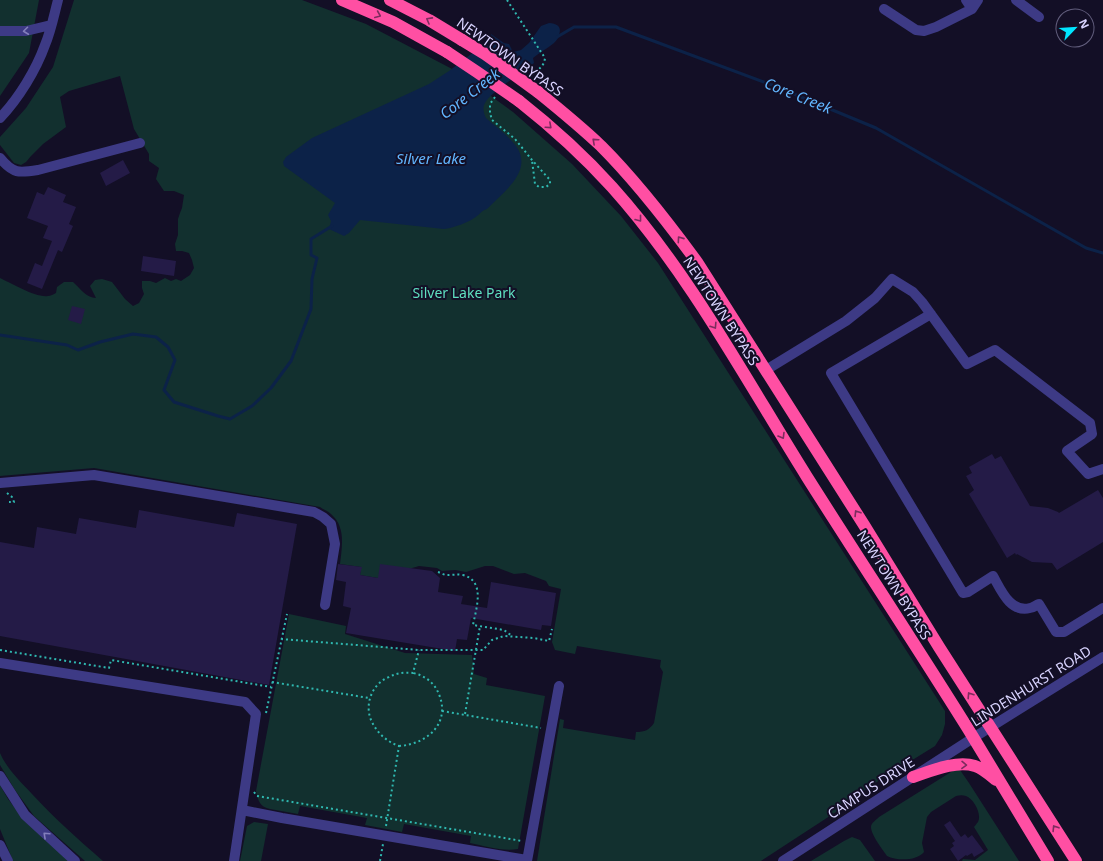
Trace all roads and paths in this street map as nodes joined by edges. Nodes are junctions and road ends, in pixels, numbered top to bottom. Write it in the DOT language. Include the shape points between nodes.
graph roads {
  1 [pos="58,0"];
  2 [pos="342,0"];
  3 [pos="390,0"];
  4 [pos="508,0"];
  5 [pos="966,0"];
  6 [pos="978,0"];
  7 [pos="1016,0"];
  8 [pos="884,9"];
  9 [pos="972,9"];
  10 [pos="1039,17"];
  11 [pos="51,25"];
  12 [pos="0,30"];
  13 [pos="526,77"];
  14 [pos="500,94"];
  15 [pos="0,118"];
  16 [pos="140,144"];
  17 [pos="0,158"];
  18 [pos="532,160"];
  19 [pos="931,314"];
  20 [pos="766,370"];
  21 [pos="1103,469"];
  22 [pos="1,488"];
  23 [pos="9,502"];
  24 [pos="438,572"];
  25 [pos="325,605"];
  26 [pos="1103,608"];
  27 [pos="287,614"];
  28 [pos="480,626"];
  29 [pos="552,629"];
  30 [pos="512,636"];
  31 [pos="281,639"];
  32 [pos="0,650"];
  33 [pos="419,650"];
  34 [pos="476,650"];
  35 [pos="1103,657"];
  36 [pos="0,663"];
  37 [pos="413,673"];
  38 [pos="272,682"];
  39 [pos="559,686"];
  40 [pos="271,687"];
  41 [pos="370,698"];
  42 [pos="442,711"];
  43 [pos="465,714"];
  44 [pos="265,718"];
  45 [pos="542,728"];
  46 [pos="991,728"];
  47 [pos="973,738"];
  48 [pos="399,746"];
  49 [pos="0,776"];
  50 [pos="913,777"];
  51 [pos="999,782"];
  52 [pos="253,788"];
  53 [pos="242,810"];
  54 [pos="387,818"];
  55 [pos="385,829"];
  56 [pos="522,841"];
  57 [pos="383,843"];
  58 [pos="0,845"];
  59 [pos="527,860"];
  60 [pos="8,861"];
  61 [pos="75,861"];
  62 [pos="234,861"];
  63 [pos="380,861"];
  64 [pos="783,861"];
  65 [pos="1048,861"];
  66 [pos="1076,861"];
  1 -- 11 [label="street"];
  2 -- 47 [label="highway, NEWTOWN BYPASS, one-way, bridge" via="393,22 447,52 519,101 581,155 611,186 658,243 715,326"];
  20 -- 3 [label="highway, NEWTOWN BYPASS, one-way, bridge" via="697,262 662,214 600,146 538,92 485,54"];
  4 -- 13 [label="path" via="545,58 542,67"];
  5 -- 9 [label="street"];
  6 -- 9 [label="street"];
  7 -- 10 [label="street"];
  8 -- 9 [label="street" via="916,30 924,31"];
  11 -- 12 [label="street, one-way" via="26,31"];
  11 -- 15 [label="street" via="46,44 30,77"];
  14 -- 18 [label="path" via="490,104 492,120 515,139"];
  16 -- 17 [label="street" via="25,172 10,169"];
  18 -- 18 [label="path" via="550,180 546,187 535,184"];
  19 -- 20 [label="street" via="913,292 892,279 875,298 846,321"];
  19 -- 21 [label="street" via="967,364 995,350 1090,423 1092,434 1067,451 1088,474"];
  19 -- 26 [label="street" via="831,373 963,593 993,576 1008,602 1019,608 1030,608 1039,604 1056,632 1064,632"];
  46 -- 20 [label="highway, NEWTOWN BYPASS, one-way"];
  22 -- 23 [label="path" via="12,497 14,502"];
  22 -- 25 [label="street" via="94,475 314,512 331,524 335,544"];
  24 -- 28 [label="path" via="446,575 465,575 474,582 478,593 473,625"];
  27 -- 31 [label="path"];
  28 -- 30 [label="path" via="504,630"];
  28 -- 34 [label="path"];
  29 -- 30 [label="path" via="549,641"];
  30 -- 34 [label="path" via="492,640 483,650"];
  31 -- 33 [label="path"];
  31 -- 38 [label="path"];
  32 -- 40 [label="path" via="110,668 111,660"];
  33 -- 34 [label="path"];
  33 -- 37 [label="path"];
  34 -- 43 [label="path"];
  35 -- 46 [label="street, LINDENHURST ROAD"];
  36 -- 53 [label="street" via="245,702 256,714"];
  37 -- 41 [label="path" via="400,673 386,678 376,686"];
  37 -- 42 [label="path" via="424,677 435,687"];
  38 -- 40 [label="path"];
  38 -- 41 [label="path"];
  39 -- 59 [label="street"];
  40 -- 44 [label="path"];
  41 -- 48 [label="path" via="372,724 387,740"];
  42 -- 43 [label="path"];
  42 -- 48 [label="path" via="441,718 430,736 411,745"];
  43 -- 45 [label="path"];
  46 -- 47 [label="street, LINDENHURST ROAD"];
  66 -- 46 [label="highway, NEWTOWN BYPASS, one-way"];
  47 -- 50 [label="street, CAMPUS DRIVE"];
  47 -- 51 [label="highway, NEWTOWN BYPASS"];
  48 -- 54 [label="path"];
  61 -- 49 [label="street, one-way" via="25,815"];
  50 -- 51 [label="highway, one-way" via="948,766 964,765 975,766"];
  50 -- 64 [label="street, CAMPUS DRIVE"];
  51 -- 65 [label="highway, NEWTOWN BYPASS"];
  52 -- 54 [label="path" via="257,796"];
  53 -- 59 [label="street"];
  53 -- 62 [label="street"];
  54 -- 55 [label="path"];
  54 -- 56 [label="path"];
  57 -- 63 [label="path"];
  58 -- 60 [label="street"];
}
